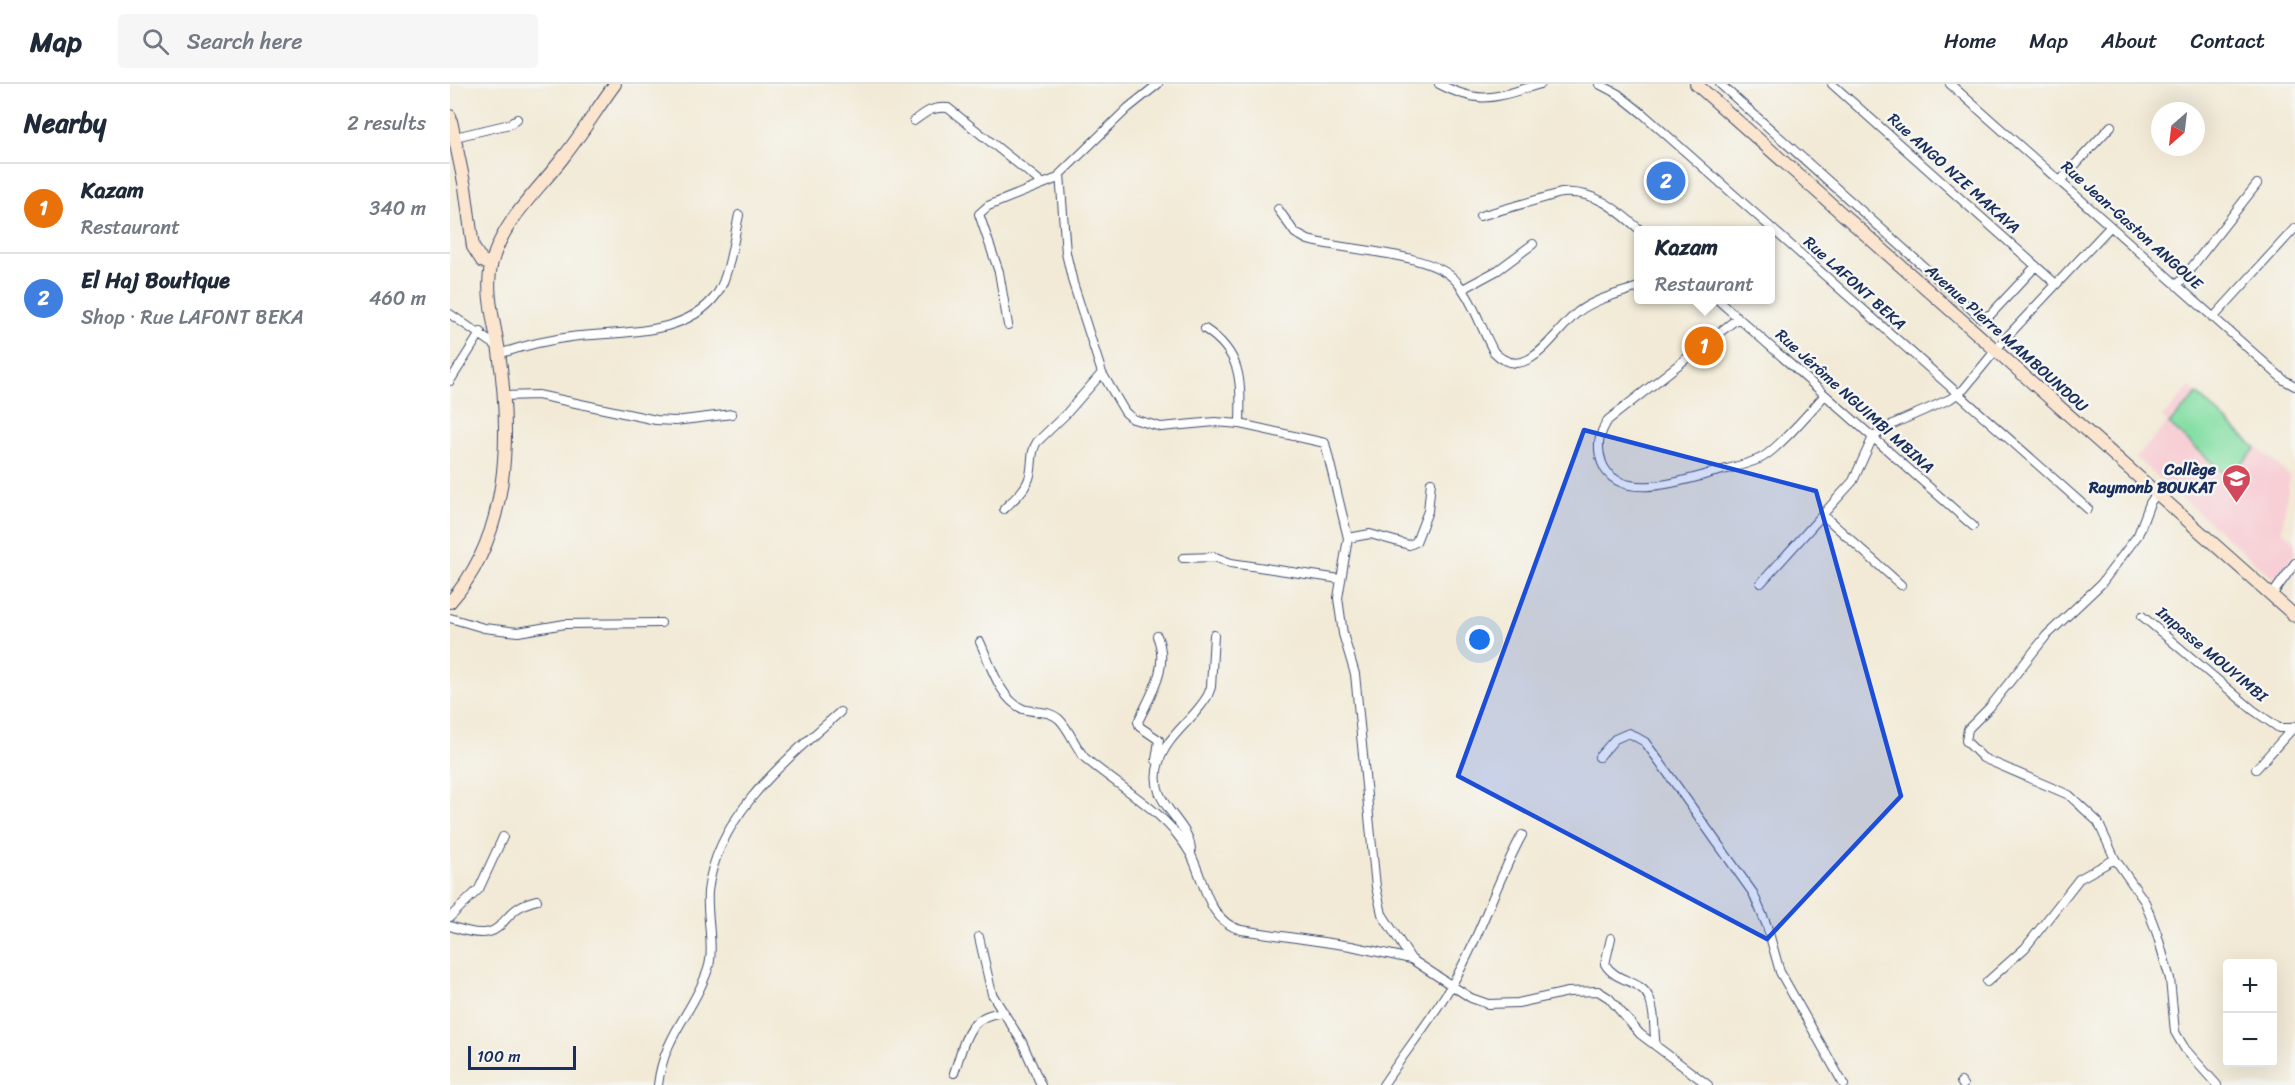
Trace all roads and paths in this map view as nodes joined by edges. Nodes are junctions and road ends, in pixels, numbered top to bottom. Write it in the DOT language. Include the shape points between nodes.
graph roads {
  1 [pos="615,84"];
  2 [pos="1158,84"];
  3 [pos="1438,84"];
  4 [pos="1541,84"];
  5 [pos="1599,84"];
  6 [pos="1696,84"];
  7 [pos="1720,84"];
  8 [pos="1832,84"];
  9 [pos="1950,84"];
  10 [pos="450,116"];
  11 [pos="517,119"];
  12 [pos="914,121"];
  13 [pos="2111,126"];
  14 [pos="455,137"];
  15 [pos="1058,178"];
  16 [pos="2060,181"];
  17 [pos="1042,183"];
  18 [pos="2257,184"];
  19 [pos="1278,209"];
  20 [pos="739,215"];
  21 [pos="1480,216"];
  22 [pos="1634,226"];
  23 [pos="1769,226"];
  24 [pos="2110,227"];
  25 [pos="2295,228"];
  26 [pos="1775,232"];
  27 [pos="1533,244"];
  28 [pos="491,265"];
  29 [pos="2036,266"];
  30 [pos="2056,284"];
  31 [pos="2177,286"];
  32 [pos="1463,289"];
  33 [pos="1634,289"];
  34 [pos="1722,304"];
  35 [pos="450,314"];
  36 [pos="1738,318"];
  37 [pos="2213,318"];
  38 [pos="1008,325"];
  39 [pos="1205,329"];
  40 [pos="481,333"];
  41 [pos="499,350"];
  42 [pos="1996,351"];
  43 [pos="1102,373"];
  44 [pos="450,381"];
  45 [pos="2295,386"];
  46 [pos="1957,394"];
  47 [pos="503,396"];
  48 [pos="1826,396"];
  49 [pos="732,414"];
  50 [pos="1240,424"];
  51 [pos="1873,437"];
  52 [pos="1431,482"];
  53 [pos="2157,493"];
  54 [pos="1004,509"];
  55 [pos="2088,509"];
  56 [pos="1823,515"];
  57 [pos="1973,526"];
  58 [pos="1348,538"];
  59 [pos="1183,558"];
  60 [pos="2295,563"];
  61 [pos="1340,579"];
  62 [pos="1761,584"];
  63 [pos="1901,585"];
  64 [pos="2272,595"];
  65 [pos="450,602"];
  66 [pos="2142,616"];
  67 [pos="2295,616"];
  68 [pos="450,618"];
  69 [pos="661,623"];
  70 [pos="1214,635"];
  71 [pos="1157,636"];
  72 [pos="980,642"];
  73 [pos="840,712"];
  74 [pos="2294,727"];
  75 [pos="1599,757"];
  76 [pos="1159,763"];
  77 [pos="2256,769"];
  78 [pos="1522,835"];
  79 [pos="503,837"];
  80 [pos="1191,855"];
  81 [pos="2115,859"];
  82 [pos="537,900"];
  83 [pos="450,916"];
  84 [pos="450,926"];
  85 [pos="979,937"];
  86 [pos="1611,938"];
  87 [pos="1411,959"];
  88 [pos="1988,982"];
  89 [pos="1452,985"];
  90 [pos="1004,1012"];
  91 [pos="1656,1046"];
  92 [pos="954,1073"];
  93 [pos="658,1085"];
  94 [pos="1041,1085"];
  95 [pos="1383,1085"];
  96 [pos="1708,1085"];
  97 [pos="1844,1085"];
  98 [pos="2217,1085"];
  1 -- 28 [label="street" via="567,153 510,223"];
  2 -- 15 [label="street" via="1105,129"];
  3 -- 4 [label="street" via="1493,99"];
  5 -- 23 [label="street, Rue LAFONT BEKA" via="1651,121"];
  6 -- 42 [label="street, Avenue Pierre MAMBOUNDOU"];
  7 -- 29 [label="street" via="1981,318 1991,315"];
  8 -- 29 [label="street, Rue ANGO NZE MAKAYA"];
  9 -- 16 [label="street, Rue Jean-Gaston ANGOUE"];
  10 -- 14 [label="street"];
  11 -- 14 [label="street"];
  12 -- 17 [label="street" via="929,110 948,108"];
  13 -- 16 [label="street"];
  14 -- 28 [label="street" via="473,247 482,261"];
  15 -- 17 [label="street"];
  15 -- 43 [label="street" via="1066,253"];
  16 -- 24 [label="street, Rue Jean-Gaston ANGOUE"];
  17 -- 38 [label="street" via="988,206 979,214 999,272"];
  18 -- 31 [label="street"];
  19 -- 32 [label="street" via="1304,239 1431,264 1450,273"];
  20 -- 41 [label="street" via="722,285 712,300 692,315 667,326"];
  21 -- 22 [label="street" via="1575,192 1606,202"];
  24 -- 30 [label="street"];
  24 -- 31 [label="street, Rue Jean-Gaston ANGOUE"];
  25 -- 37 [label="street"];
  26 -- 46 [label="street, Rue LAFONT BEKA"];
  27 -- 32 [label="street"];
  28 -- 41 [label="street" via="489,286"];
  29 -- 30 [label="street, Rue ANGO NZE MAKAYA"];
  30 -- 42 [label="street"];
  31 -- 37 [label="street, Rue Jean-Gaston ANGOUE"];
  32 -- 33 [label="street" via="1494,352 1513,364 1532,358 1586,307"];
  34 -- 36 [label="street, Rue Jérôme NGUIMBI MBINA"];
  35 -- 40 [label="street"];
  36 -- 48 [label="street, Rue Jérôme NGUIMBI MBINA"];
  36 -- 48 [label="street" via="1608,420 1598,440 1598,453 1603,467 1615,479 1646,487 1761,459"];
  37 -- 45 [label="street, Rue Jean-Gaston ANGOUE"];
  39 -- 50 [label="street" via="1221,339 1237,365"];
  40 -- 41 [label="street"];
  40 -- 44 [label="street"];
  41 -- 47 [label="street"];
  42 -- 46 [label="street"];
  42 -- 53 [label="street, Avenue Pierre MAMBOUNDOU"];
  43 -- 50 [label="street" via="1125,412 1151,426"];
  43 -- 54 [label="street" via="1033,447 1028,481"];
  46 -- 51 [label="street"];
  46 -- 55 [label="street, Rue LAFONT BEKA"];
  47 -- 49 [label="street" via="538,395 656,420"];
  47 -- 65 [label="street" via="502,473 495,520 475,570"];
  48 -- 51 [label="street, Rue Jérôme NGUIMBI MBINA"];
  50 -- 58 [label="street" via="1325,443"];
  51 -- 56 [label="street" via="1853,481"];
  51 -- 57 [label="street, Rue Jérôme NGUIMBI MBINA"];
  52 -- 58 [label="street" via="1428,511 1416,542 1409,545 1370,534"];
  53 -- 64 [label="street, Avenue Pierre MAMBOUNDOU"];
  53 -- 81 [label="street" via="2138,535 2101,584 2050,632 1965,735 1972,750 1983,758 2055,788 2082,805 2106,834"];
  56 -- 62 [label="street"];
  56 -- 63 [label="street"];
  58 -- 61 [label="street"];
  59 -- 61 [label="street" via="1215,557"];
  60 -- 64 [label="street"];
  61 -- 87 [label="street" via="1338,598 1355,674 1379,903"];
  64 -- 67 [label="street, Avenue Pierre MAMBOUNDOU"];
  66 -- 74 [label="street, Impasse MOUYIMBI" via="2253,710 2279,728"];
  68 -- 69 [label="street" via="518,632 565,624"];
  70 -- 76 [label="street" via="1208,695 1172,739"];
  71 -- 76 [label="street" via="1162,663 1138,722 1159,740"];
  72 -- 80 [label="street" via="1012,702 1059,720 1085,758 1167,824"];
  73 -- 93 [label="street" via="751,798 728,831 717,854 708,890 709,967 665,1048"];
  74 -- 77 [label="street"];
  75 -- 97 [label="street" via="1615,739 1629,733 1645,742 1753,893 1780,972"];
  76 -- 80 [label="street" via="1160,796 1187,835"];
  78 -- 89 [label="street"];
  79 -- 83 [label="street" via="475,894"];
  80 -- 87 [label="street" via="1214,911 1234,928"];
  81 -- 88 [label="street" via="2079,879 2025,948"];
  81 -- 98 [label="street" via="2145,902 2163,949 2175,1032"];
  82 -- 84 [label="street" via="520,907 489,934"];
  85 -- 90 [label="street" via="992,994"];
  86 -- 91 [label="street" via="1605,964 1617,977 1647,994"];
  87 -- 89 [label="street"];
  89 -- 91 [label="street" via="1488,1004 1598,991"];
  89 -- 95 [label="street"];
  90 -- 92 [label="street" via="977,1019"];
  90 -- 94 [label="street"];
  91 -- 96 [label="street"];
}
